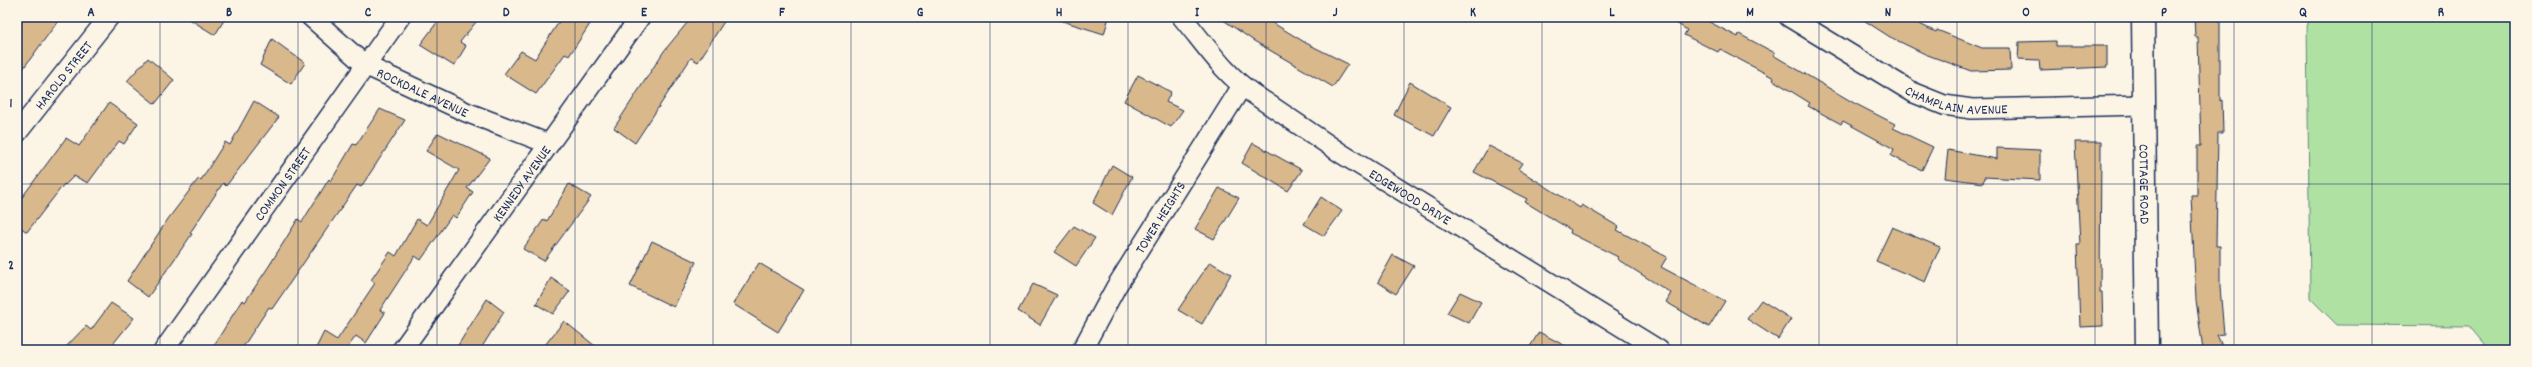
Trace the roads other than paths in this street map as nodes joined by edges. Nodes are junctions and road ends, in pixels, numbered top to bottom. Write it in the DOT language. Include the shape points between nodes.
graph roads {
  1 [pos="109,17"];
  2 [pos="311,17"];
  3 [pos="400,17"];
  4 [pos="640,17"];
  5 [pos="1182,17"];
  6 [pos="1789,17"];
  7 [pos="2143,17"];
  8 [pos="365,65"];
  9 [pos="1242,86"];
  10 [pos="2144,105"];
  11 [pos="17,133"];
  12 [pos="549,144"];
  13 [pos="164,350"];
  14 [pos="402,350"];
  15 [pos="1082,350"];
  16 [pos="1659,350"];
  17 [pos="2147,350"];
  1 -- 11 [label="street, HAROLD STREET"];
  2 -- 8 [label="street, ROCKDALE AVENUE"];
  3 -- 8 [label="street, COMMON STREET"];
  4 -- 12 [label="street, KENNEDY AVENUE"];
  5 -- 9 [label="street, EDGEWOOD DRIVE"];
  6 -- 10 [label="street, CHAMPLAIN AVENUE" via="1905,88 1944,105 1972,109"];
  7 -- 10 [label="street, COTTAGE ROAD"];
  8 -- 12 [label="street, ROCKDALE AVENUE" via="466,112"];
  8 -- 13 [label="street, COMMON STREET"];
  9 -- 15 [label="street, TOWER HEIGHTS" via="1116,287"];
  9 -- 16 [label="street, EDGEWOOD DRIVE" via="1336,150"];
  10 -- 17 [label="street, COTTAGE ROAD"];
  12 -- 14 [label="street, KENNEDY AVENUE"];
}
